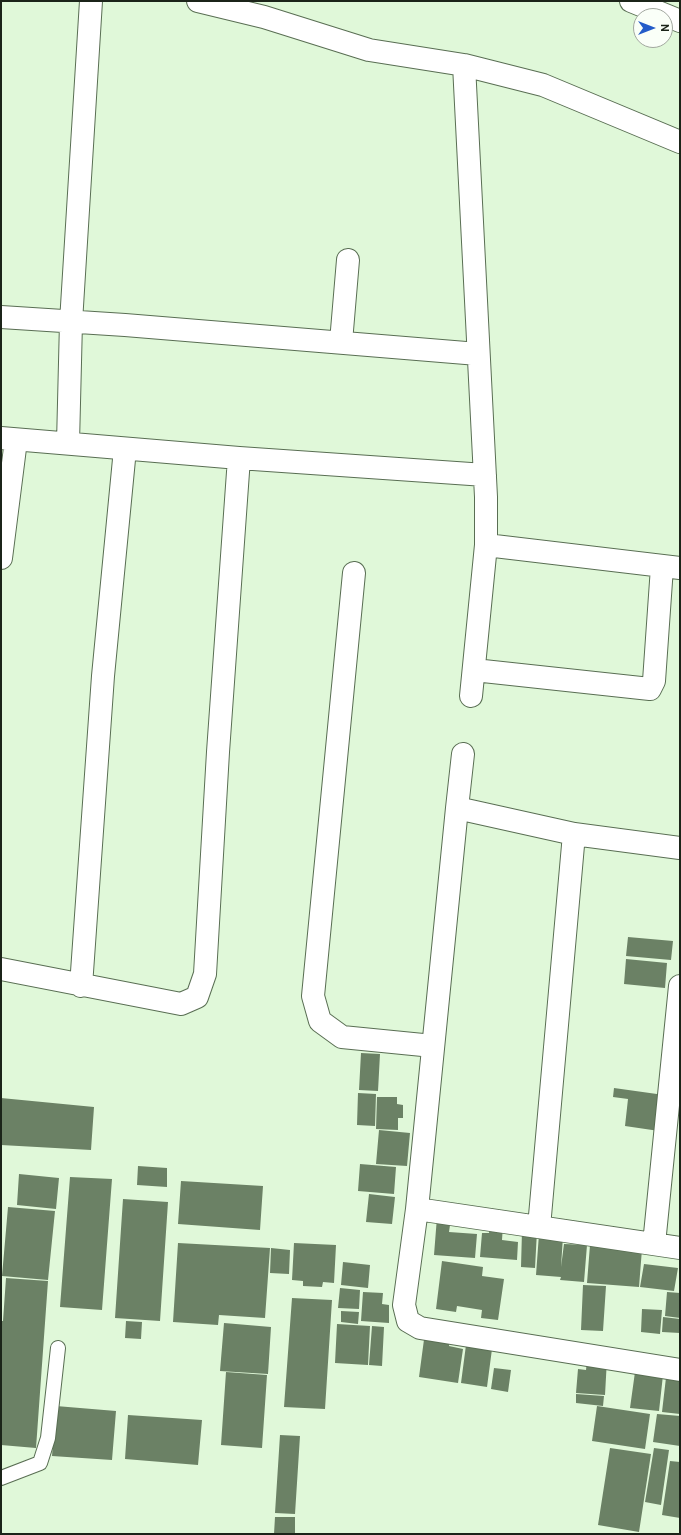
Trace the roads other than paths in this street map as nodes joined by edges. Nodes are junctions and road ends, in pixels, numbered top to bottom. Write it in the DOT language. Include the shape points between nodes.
graph roads {
  1 [pos="91,1"];
  2 [pos="198,1"];
  3 [pos="631,1"];
  4 [pos="680,22"];
  5 [pos="464,65"];
  6 [pos="680,142"];
  7 [pos="348,260"];
  8 [pos="1,317"];
  9 [pos="71,322"];
  10 [pos="341,342"];
  11 [pos="478,354"];
  12 [pos="9,439"];
  13 [pos="68,443"];
  14 [pos="125,449"];
  15 [pos="239,458"];
  16 [pos="485,475"];
  17 [pos="486,545"];
  18 [pos="1,558"];
  19 [pos="671,568"];
  20 [pos="354,573"];
  21 [pos="474,670"];
  22 [pos="471,696"];
  23 [pos="463,754"];
  24 [pos="457,808"];
  25 [pos="574,834"];
  26 [pos="680,848"];
  27 [pos="1,969"];
  28 [pos="81,986"];
  29 [pos="680,986"];
  30 [pos="433,1046"];
  31 [pos="418,1209"];
  32 [pos="539,1227"];
  33 [pos="654,1244"];
  34 [pos="680,1248"];
  35 [pos="58,1348"];
  36 [pos="680,1370"];
  37 [pos="1,1478"];
  1 -- 9 [label="street"];
  2 -- 5 [label="street" via="264,17 369,50"];
  3 -- 4 [label="street"];
  5 -- 6 [label="street" via="543,85"];
  5 -- 11 [label="street"];
  7 -- 10 [label="street"];
  8 -- 9 [label="street"];
  9 -- 10 [label="street"];
  9 -- 13 [label="street"];
  10 -- 11 [label="street"];
  11 -- 16 [label="street"];
  12 -- 13 [label="street"];
  12 -- 18 [label="street"];
  13 -- 14 [label="street"];
  14 -- 15 [label="street"];
  14 -- 28 [label="street" via="103,676"];
  15 -- 16 [label="street"];
  15 -- 28 [label="street" via="205,974 197,997 181,1004"];
  16 -- 17 [label="street"];
  17 -- 19 [label="street"];
  17 -- 21 [label="street"];
  19 -- 21 [label="street" via="654,681 650,689"];
  20 -- 30 [label="street" via="313,996 320,1021 342,1037"];
  21 -- 22 [label="street"];
  23 -- 24 [label="street"];
  24 -- 25 [label="street"];
  24 -- 30 [label="street"];
  25 -- 26 [label="street"];
  25 -- 32 [label="street"];
  27 -- 28 [label="street"];
  29 -- 33 [label="street"];
  30 -- 31 [label="street"];
  31 -- 32 [label="street"];
  31 -- 36 [label="street" via="404,1305 408,1321 420,1328"];
  32 -- 33 [label="street"];
  33 -- 34 [label="street"];
  35 -- 37 [label="lane" via="48,1438 40,1463"];
}
